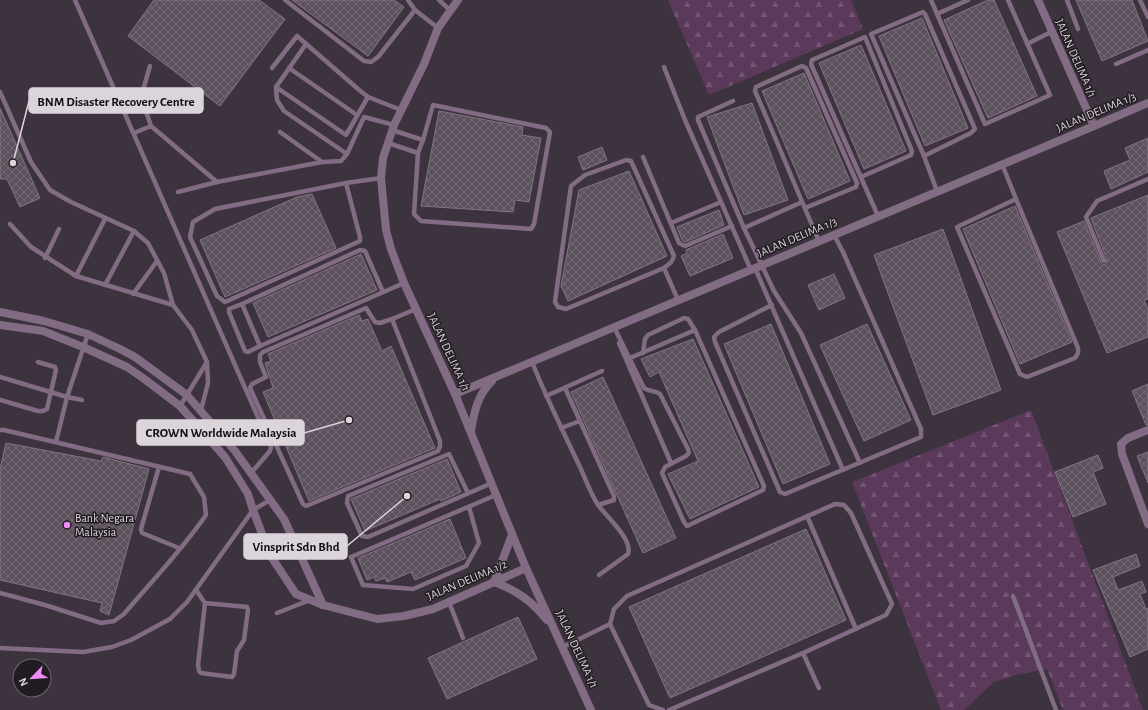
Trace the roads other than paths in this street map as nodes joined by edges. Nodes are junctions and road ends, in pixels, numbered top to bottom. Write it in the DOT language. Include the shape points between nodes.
graph roads {
  1 [pos="75,0"];
  2 [pos="285,0"];
  3 [pos="408,0"];
  4 [pos="439,0"];
  5 [pos="458,0"];
  6 [pos="931,0"];
  7 [pos="968,0"];
  8 [pos="1008,0"];
  9 [pos="1038,0"];
  10 [pos="1067,0"];
  11 [pos="1140,0"];
  12 [pos="415,10"];
  13 [pos="450,11"];
  14 [pos="937,14"];
  15 [pos="1148,17"];
  16 [pos="438,28"];
  17 [pos="1078,29"];
  18 [pos="1051,32"];
  19 [pos="306,44"];
  20 [pos="1027,44"];
  21 [pos="1148,50"];
  22 [pos="1116,64"];
  23 [pos="150,66"];
  24 [pos="664,67"];
  25 [pos="272,68"];
  26 [pos="289,68"];
  27 [pos="276,87"];
  28 [pos="0,92"];
  29 [pos="368,97"];
  30 [pos="733,101"];
  31 [pos="1148,103"];
  32 [pos="401,110"];
  33 [pos="357,115"];
  34 [pos="151,126"];
  35 [pos="1094,126"];
  36 [pos="393,127"];
  37 [pos="280,132"];
  38 [pos="134,133"];
  39 [pos="423,140"];
  40 [pos="388,143"];
  41 [pos="418,153"];
  42 [pos="347,154"];
  43 [pos="924,156"];
  44 [pos="643,157"];
  45 [pos="322,162"];
  46 [pos="1002,164"];
  47 [pos="861,177"];
  48 [pos="381,178"];
  49 [pos="1148,179"];
  50 [pos="217,182"];
  51 [pos="346,183"];
  52 [pos="178,192"];
  53 [pos="937,192"];
  54 [pos="1016,199"];
  55 [pos="722,202"];
  56 [pos="802,202"];
  57 [pos="805,208"];
  58 [pos="878,216"];
  59 [pos="105,219"];
  60 [pos="671,223"];
  61 [pos="10,224"];
  62 [pos="732,226"];
  63 [pos="744,228"];
  64 [pos="59,229"];
  65 [pos="134,231"];
  66 [pos="834,235"];
  67 [pos="819,241"];
  68 [pos="45,258"];
  69 [pos="157,261"];
  70 [pos="1104,261"];
  71 [pos="664,268"];
  72 [pos="756,268"];
  73 [pos="76,276"];
  74 [pos="404,283"];
  75 [pos="105,285"];
  76 [pos="383,292"];
  77 [pos="133,294"];
  78 [pos="678,300"];
  79 [pos="242,304"];
  80 [pos="173,305"];
  81 [pos="772,305"];
  82 [pos="416,310"];
  83 [pos="0,312"];
  84 [pos="392,319"];
  85 [pos="0,325"];
  86 [pos="613,328"];
  87 [pos="695,330"];
  88 [pos="88,334"];
  89 [pos="260,346"];
  90 [pos="83,347"];
  91 [pos="643,353"];
  92 [pos="630,358"];
  93 [pos="38,362"];
  94 [pos="207,362"];
  95 [pos="532,362"];
  96 [pos="602,371"];
  97 [pos="497,376"];
  98 [pos="0,377"];
  99 [pos="565,388"];
  100 [pos="52,392"];
  101 [pos="455,394"];
  102 [pos="188,395"];
  103 [pos="546,396"];
  104 [pos="67,397"];
  105 [pos="0,400"];
  106 [pos="82,400"];
  107 [pos="180,406"];
  108 [pos="202,410"];
  109 [pos="580,421"];
  110 [pos="562,428"];
  111 [pos="0,430"];
  112 [pos="1148,430"];
  113 [pos="471,432"];
  114 [pos="142,434"];
  115 [pos="156,439"];
  116 [pos="56,442"];
  117 [pos="671,462"];
  118 [pos="860,463"];
  119 [pos="159,467"];
  120 [pos="843,470"];
  121 [pos="251,473"];
  122 [pos="492,483"];
  123 [pos="468,493"];
  124 [pos="496,496"];
  125 [pos="270,500"];
  126 [pos="598,505"];
  127 [pos="469,507"];
  128 [pos="253,510"];
  129 [pos="807,516"];
  130 [pos="1148,524"];
  131 [pos="512,535"];
  132 [pos="179,548"];
  133 [pos="526,568"];
  134 [pos="599,575"];
  135 [pos="494,582"];
  136 [pos="196,590"];
  137 [pos="0,592"];
  138 [pos="319,596"];
  139 [pos="1013,596"];
  140 [pos="311,600"];
  141 [pos="449,602"];
  142 [pos="205,603"];
  143 [pos="323,605"];
  144 [pos="277,613"];
  145 [pos="610,624"];
  146 [pos="554,628"];
  147 [pos="856,629"];
  148 [pos="463,638"];
  149 [pos="563,647"];
  150 [pos="0,648"];
  151 [pos="803,654"];
  152 [pos="819,688"];
  153 [pos="591,710"];
  154 [pos="663,710"];
  155 [pos="669,710"];
  156 [pos="1056,710"];
  1 -- 38 [label="lane"];
  2 -- 12 [label="lane" via="364,61 371,62 378,58"];
  3 -- 12 [label="lane"];
  4 -- 13 [label="lane"];
  5 -- 13 [label="street, JALAN DELIMA 1/1"];
  6 -- 14 [label="lane"];
  7 -- 14 [label="lane"];
  8 -- 20 [label="lane"];
  9 -- 18 [label="street, JALAN DELIMA 1/1"];
  10 -- 17 [label="lane"];
  11 -- 15 [label="lane"];
  12 -- 16 [label="lane"];
  13 -- 16 [label="street, JALAN DELIMA 1/1"];
  14 -- 20 [label="lane" via="985,124 1050,95"];
  16 -- 32 [label="street, JALAN DELIMA 1/1" via="424,64"];
  18 -- 20 [label="lane"];
  18 -- 35 [label="street, JALAN DELIMA 1/1"];
  19 -- 25 [label="lane" via="297,36"];
  19 -- 26 [label="lane"];
  19 -- 29 [label="lane"];
  21 -- 22 [label="lane"];
  23 -- 34 [label="lane" via="141,97"];
  24 -- 55 [label="lane"];
  26 -- 27 [label="lane"];
  26 -- 33 [label="lane"];
  27 -- 33 [label="lane" via="346,135"];
  27 -- 42 [label="lane" via="277,100 284,111"];
  28 -- 59 [label="lane" via="31,162 50,190"];
  29 -- 32 [label="lane"];
  29 -- 33 [label="lane"];
  30 -- 63 [label="lane" via="698,117 698,120"];
  31 -- 35 [label="street, JALAN DELIMA 1/3"];
  32 -- 36 [label="street, JALAN DELIMA 1/1"];
  34 -- 38 [label="lane"];
  34 -- 50 [label="lane"];
  35 -- 46 [label="street, JALAN DELIMA 1/3"];
  36 -- 39 [label="lane"];
  36 -- 40 [label="street, JALAN DELIMA 1/1"];
  36 -- 42 [label="lane" via="364,117"];
  37 -- 45 [label="lane"];
  38 -- 121 [label="lane" via="271,447"];
  39 -- 41 [label="lane"];
  39 -- 41 [label="lane" via="433,105 546,128 550,132 531,229 421,221 414,214"];
  40 -- 41 [label="lane"];
  40 -- 48 [label="street, JALAN DELIMA 1/1"];
  42 -- 45 [label="lane" via="341,161"];
  43 -- 43 [label="lane" via="975,129 923,12 871,34"];
  43 -- 53 [label="lane"];
  44 -- 60 [label="lane"];
  45 -- 50 [label="lane"];
  46 -- 53 [label="street, JALAN DELIMA 1/3"];
  46 -- 54 [label="lane"];
  47 -- 47 [label="lane" via="911,155 912,151 865,37 811,62"];
  47 -- 58 [label="lane"];
  48 -- 51 [label="lane"];
  48 -- 74 [label="street, JALAN DELIMA 1/1" via="386,230"];
  49 -- 70 [label="lane" via="1097,201 1086,217"];
  50 -- 52 [label="lane"];
  51 -- 51 [label="lane" via="360,241 225,302 217,296 190,237 193,222 215,209"];
  53 -- 58 [label="street, JALAN DELIMA 1/3"];
  54 -- 54 [label="lane" via="1078,348 1075,358 1027,377 1020,374 957,227"];
  55 -- 60 [label="lane"];
  55 -- 62 [label="lane"];
  56 -- 57 [label="lane"];
  56 -- 57 [label="lane" via="755,91 756,87 802,66 806,68 857,183 856,187"];
  56 -- 63 [label="lane"];
  57 -- 67 [label="lane"];
  58 -- 66 [label="street, JALAN DELIMA 1/3"];
  59 -- 65 [label="lane"];
  59 -- 73 [label="lane"];
  60 -- 62 [label="lane" via="680,243 685,246"];
  61 -- 68 [label="lane" via="31,248"];
  62 -- 72 [label="lane"];
  63 -- 72 [label="lane"];
  64 -- 68 [label="lane"];
  65 -- 69 [label="lane" via="148,243"];
  65 -- 75 [label="lane"];
  66 -- 67 [label="street, JALAN DELIMA 1/3"];
  66 -- 118 [label="lane" via="921,429 921,437"];
  67 -- 72 [label="street, JALAN DELIMA 1/3"];
  68 -- 73 [label="lane"];
  69 -- 77 [label="lane"];
  69 -- 80 [label="lane" via="164,273"];
  71 -- 71 [label="lane" via="673,261 674,256 631,161 626,160 585,176 571,186 555,302 558,307 566,309"];
  71 -- 78 [label="lane"];
  72 -- 78 [label="street, JALAN DELIMA 1/3"];
  72 -- 81 [label="lane"];
  72 -- 118 [label="lane" via="774,291 800,333"];
  73 -- 75 [label="lane"];
  74 -- 76 [label="lane"];
  74 -- 82 [label="street, JALAN DELIMA 1/1"];
  75 -- 77 [label="lane"];
  76 -- 79 [label="lane" via="365,250 360,250"];
  76 -- 89 [label="lane"];
  77 -- 80 [label="lane"];
  78 -- 86 [label="street, JALAN DELIMA 1/3"];
  79 -- 89 [label="lane"];
  79 -- 89 [label="lane" via="229,309 229,312 245,351"];
  80 -- 94 [label="lane" via="192,330"];
  81 -- 120 [label="lane"];
  81 -- 120 [label="lane" via="719,332 714,337 715,342 780,492 785,494"];
  82 -- 84 [label="lane"];
  82 -- 101 [label="street, JALAN DELIMA 1/1"];
  83 -- 88 [label="street"];
  84 -- 84 [label="lane" via="375,322 366,308 362,309 260,355 266,377 252,384 250,388 306,506 438,451 440,441"];
  85 -- 90 [label="street, JALAN DELIMA 1/2" via="44,331"];
  86 -- 92 [label="lane"];
  86 -- 95 [label="street, JALAN DELIMA 1/3"];
  86 -- 117 [label="lane"];
  87 -- 91 [label="lane"];
  87 -- 91 [label="lane" via="688,319 684,318 648,335 645,338"];
  87 -- 117 [label="lane" via="764,486 763,490 687,526 662,473"];
  88 -- 90 [label="lane"];
  88 -- 102 [label="street" via="135,358"];
  90 -- 104 [label="lane"];
  90 -- 107 [label="street, JALAN DELIMA 1/2" via="127,367"];
  91 -- 92 [label="lane"];
  92 -- 117 [label="lane" via="644,388 660,394 688,449 689,454"];
  93 -- 100 [label="lane" via="55,367"];
  94 -- 102 [label="lane"];
  94 -- 108 [label="lane" via="208,383"];
  95 -- 97 [label="street, JALAN DELIMA 1/3"];
  95 -- 103 [label="lane"];
  96 -- 99 [label="lane"];
  97 -- 101 [label="street, JALAN DELIMA 1/3"];
  97 -- 113 [label="street" via="485,388 475,409"];
  98 -- 100 [label="lane"];
  99 -- 103 [label="lane"];
  99 -- 109 [label="lane"];
  100 -- 104 [label="lane"];
  100 -- 105 [label="lane" via="47,409 43,411"];
  101 -- 113 [label="street, JALAN DELIMA 1/1"];
  102 -- 107 [label="lane"];
  102 -- 108 [label="street"];
  103 -- 110 [label="lane"];
  104 -- 106 [label="lane"];
  104 -- 116 [label="lane"];
  107 -- 128 [label="street, JALAN DELIMA 1/2" via="225,457 248,494"];
  108 -- 121 [label="street"];
  109 -- 110 [label="lane"];
  109 -- 126 [label="lane" via="614,496 614,500"];
  110 -- 126 [label="lane"];
  111 -- 116 [label="lane"];
  112 -- 130 [label="street" via="1128,438 1121,444 1122,454"];
  113 -- 122 [label="street, JALAN DELIMA 1/1"];
  114 -- 115 [label="lane"];
  116 -- 119 [label="lane"];
  118 -- 120 [label="lane"];
  119 -- 132 [label="lane" via="142,533"];
  119 -- 132 [label="lane" via="190,474 204,497 206,515"];
  121 -- 125 [label="street"];
  122 -- 123 [label="lane"];
  122 -- 124 [label="street, JALAN DELIMA 1/1"];
  123 -- 123 [label="lane" via="450,454 348,496 347,503 362,536 368,537"];
  124 -- 127 [label="lane"];
  124 -- 131 [label="street, JALAN DELIMA 1/1"];
  125 -- 128 [label="lane"];
  125 -- 138 [label="street" via="284,519"];
  126 -- 134 [label="lane" via="613,522 629,550 628,554"];
  127 -- 127 [label="lane" via="479,543 466,566 414,589 363,586 351,557"];
  128 -- 136 [label="lane"];
  128 -- 140 [label="street, JALAN DELIMA 1/2" via="270,555 296,594"];
  129 -- 145 [label="lane" via="627,596 614,609"];
  129 -- 147 [label="lane"];
  129 -- 147 [label="lane" via="835,504 844,504 851,513 892,604 886,615"];
  131 -- 133 [label="street, JALAN DELIMA 1/1"];
  131 -- 135 [label="street"];
  132 -- 137 [label="lane" via="124,614 114,621 101,623"];
  133 -- 135 [label="street, JALAN DELIMA 1/2"];
  133 -- 146 [label="street, JALAN DELIMA 1/1"];
  135 -- 141 [label="street, JALAN DELIMA 1/2"];
  135 -- 146 [label="street" via="527,599"];
  136 -- 142 [label="lane"];
  136 -- 150 [label="lane" via="170,619 112,647 83,652"];
  138 -- 140 [label="lane"];
  138 -- 143 [label="street"];
  139 -- 156 [label="lane"];
  140 -- 143 [label="street, JALAN DELIMA 1/2"];
  140 -- 144 [label="lane"];
  141 -- 143 [label="street, JALAN DELIMA 1/2" via="404,616 377,618"];
  141 -- 148 [label="lane"];
  142 -- 142 [label="lane" via="247,607 244,640 236,652 232,677 199,671"];
  145 -- 149 [label="lane"];
  145 -- 154 [label="lane" via="649,706"];
  146 -- 149 [label="street, JALAN DELIMA 1/1"];
  147 -- 151 [label="lane"];
  149 -- 153 [label="street, JALAN DELIMA 1/1"];
  151 -- 152 [label="lane"];
  151 -- 155 [label="lane"];
}
